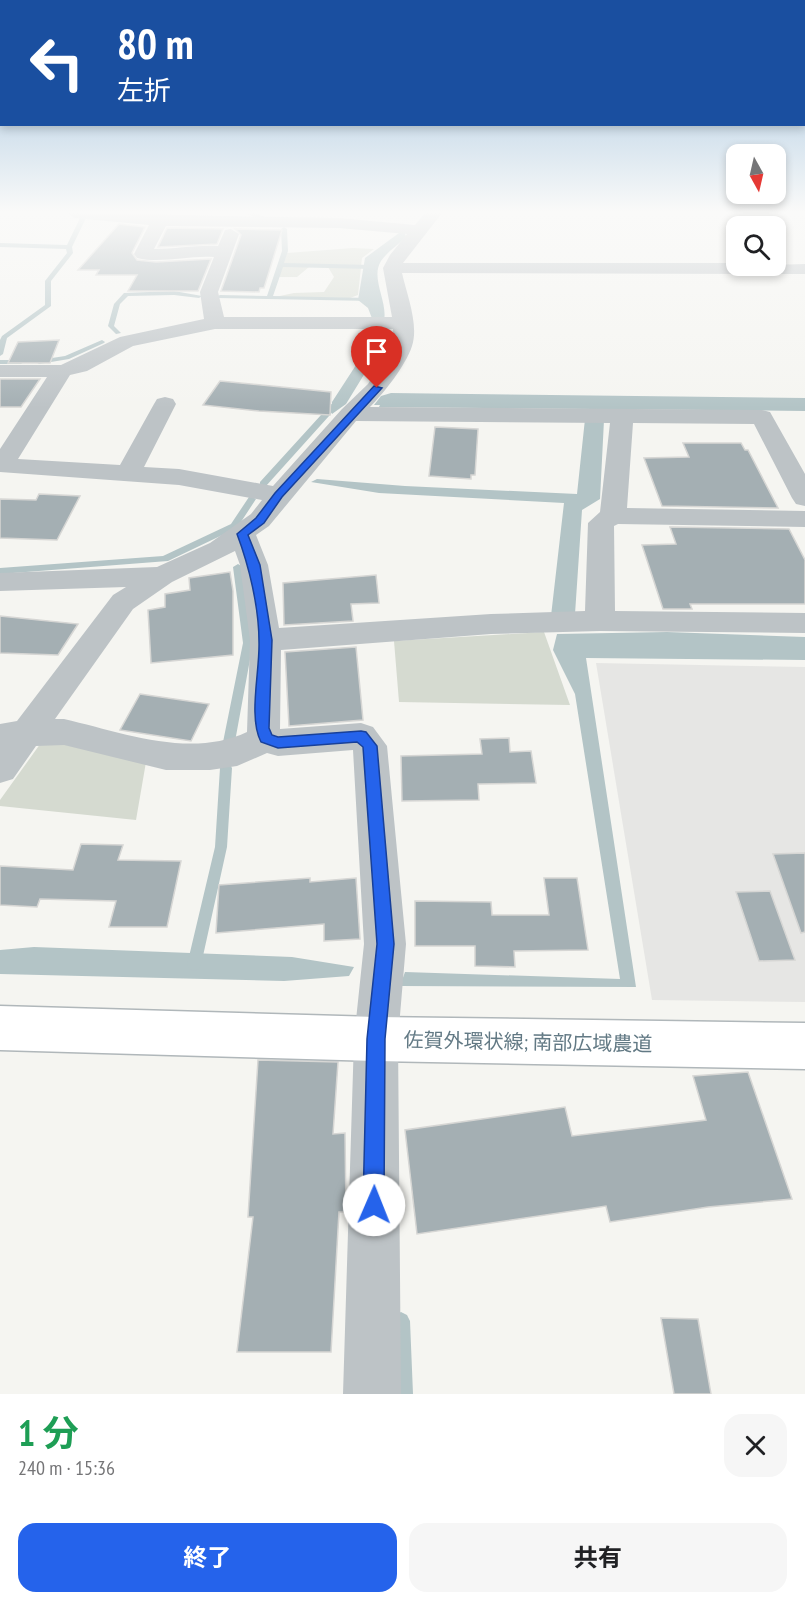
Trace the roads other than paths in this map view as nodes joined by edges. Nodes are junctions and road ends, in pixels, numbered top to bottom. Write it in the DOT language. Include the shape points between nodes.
graph roads {
  1 [pos="215,278"];
  2 [pos="391,278"];
  3 [pos="215,323"];
  4 [pos="386,323"];
  5 [pos="0,371"];
  6 [pos="62,371"];
  7 [pos="165,404"];
  8 [pos="350,414"];
  9 [pos="622,416"];
  10 [pos="127,475"];
  11 [pos="279,495"];
  12 [pos="805,498"];
  13 [pos="614,516"];
  14 [pos="805,519"];
  15 [pos="242,534"];
  16 [pos="162,576"];
  17 [pos="0,582"];
  18 [pos="600,621"];
  19 [pos="805,623"];
  20 [pos="266,640"];
  21 [pos="13,734"];
  22 [pos="266,738"];
  23 [pos="0,769"];
  24 [pos="0,1028"];
  25 [pos="376,1039"];
  26 [pos="805,1046"];
  27 [pos="372,1394"];
  1 -- 3 [label="street" via="209,292"];
  2 -- 4 [label="street"];
  3 -- 4 [label="street"];
  3 -- 6 [label="street" via="127,341"];
  4 -- 8 [label="street" via="402,346 377,388"];
  5 -- 6 [label="street"];
  6 -- 10 [label="street" via="2,465"];
  7 -- 10 [label="street"];
  8 -- 9 [label="street"];
  8 -- 11 [label="street"];
  9 -- 12 [label="street" via="762,417"];
  9 -- 13 [label="street"];
  10 -- 11 [label="street" via="179,477"];
  11 -- 15 [label="street" via="260,520"];
  13 -- 14 [label="street"];
  13 -- 18 [label="street" via="601,523"];
  15 -- 16 [label="street" via="220,549"];
  15 -- 20 [label="street" via="254,565"];
  16 -- 17 [label="street"];
  16 -- 21 [label="street" via="123,602"];
  18 -- 19 [label="street"];
  18 -- 20 [label="street" via="491,624"];
  20 -- 22 [label="street" via="262,728"];
  21 -- 22 [label="street" via="64,732 166,756 237,752"];
  21 -- 23 [label="street"];
  22 -- 25 [label="street" via="278,742 361,736 370,746 385,944"];
  24 -- 25 [label="main road, 佐賀外環状線; 南部広域農道"];
  25 -- 26 [label="main road, 佐賀外環状線; 南部広域農道"];
  25 -- 27 [label="street"];
}
